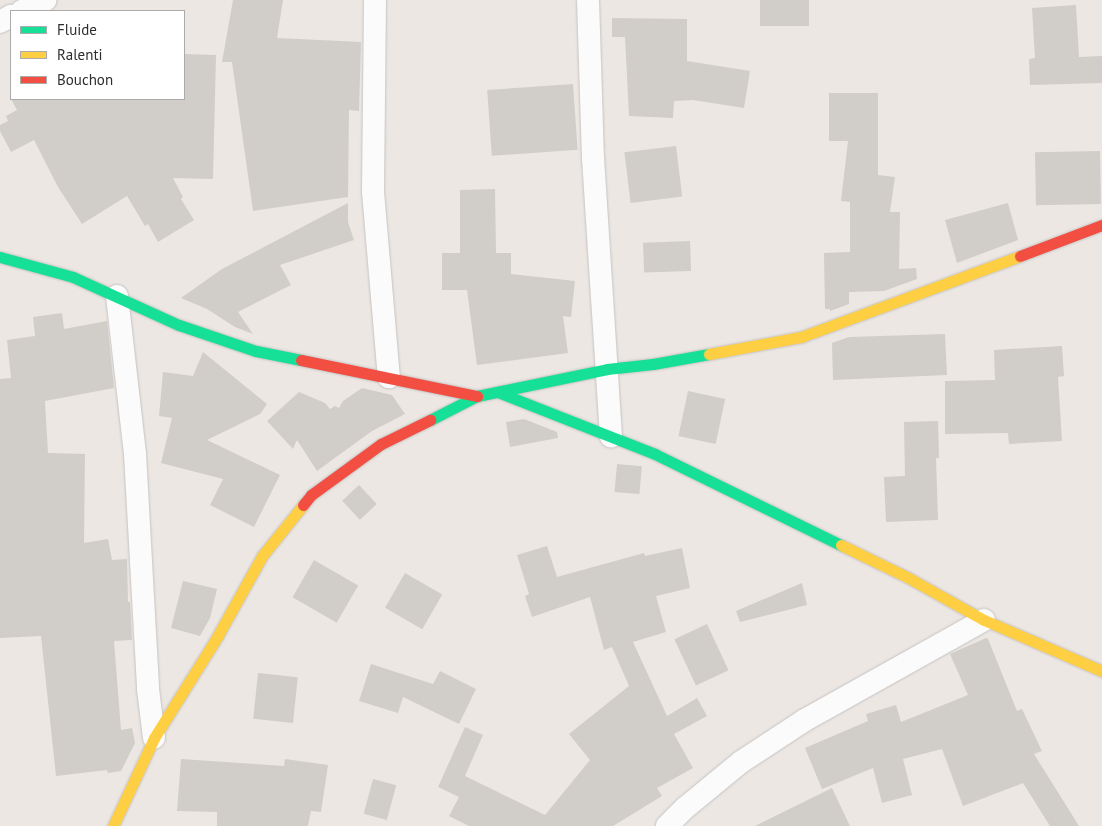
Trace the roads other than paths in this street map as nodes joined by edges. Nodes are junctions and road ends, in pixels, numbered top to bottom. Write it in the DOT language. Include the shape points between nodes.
graph roads {
  1 [pos="46,0"];
  2 [pos="375,0"];
  3 [pos="588,0"];
  4 [pos="24,10"];
  5 [pos="1102,225"];
  6 [pos="0,257"];
  7 [pos="117,296"];
  8 [pos="607,369"];
  9 [pos="389,377"];
  10 [pos="500,393"];
  11 [pos="478,396"];
  12 [pos="611,436"];
  13 [pos="984,620"];
  14 [pos="1102,671"];
  15 [pos="154,738"];
  16 [pos="113,826"];
  17 [pos="667,826"];
  1 -- 4 [label="street"];
  2 -- 9 [label="street" via="374,192"];
  3 -- 8 [label="street" via="593,158"];
  5 -- 8 [label="street" via="801,337 653,364"];
  6 -- 7 [label="street" via="73,276"];
  7 -- 9 [label="street" via="180,325 256,351"];
  7 -- 15 [label="street" via="135,454 148,689"];
  8 -- 10 [label="street"];
  8 -- 12 [label="street"];
  9 -- 11 [label="street"];
  10 -- 11 [label="street"];
  10 -- 12 [label="street"];
  11 -- 15 [label="street" via="381,444 311,495 262,556"];
  12 -- 13 [label="street" via="655,454 898,573"];
  13 -- 14 [label="street"];
  13 -- 17 [label="street" via="805,720 741,762"];
  15 -- 16 [label="street"];
}
